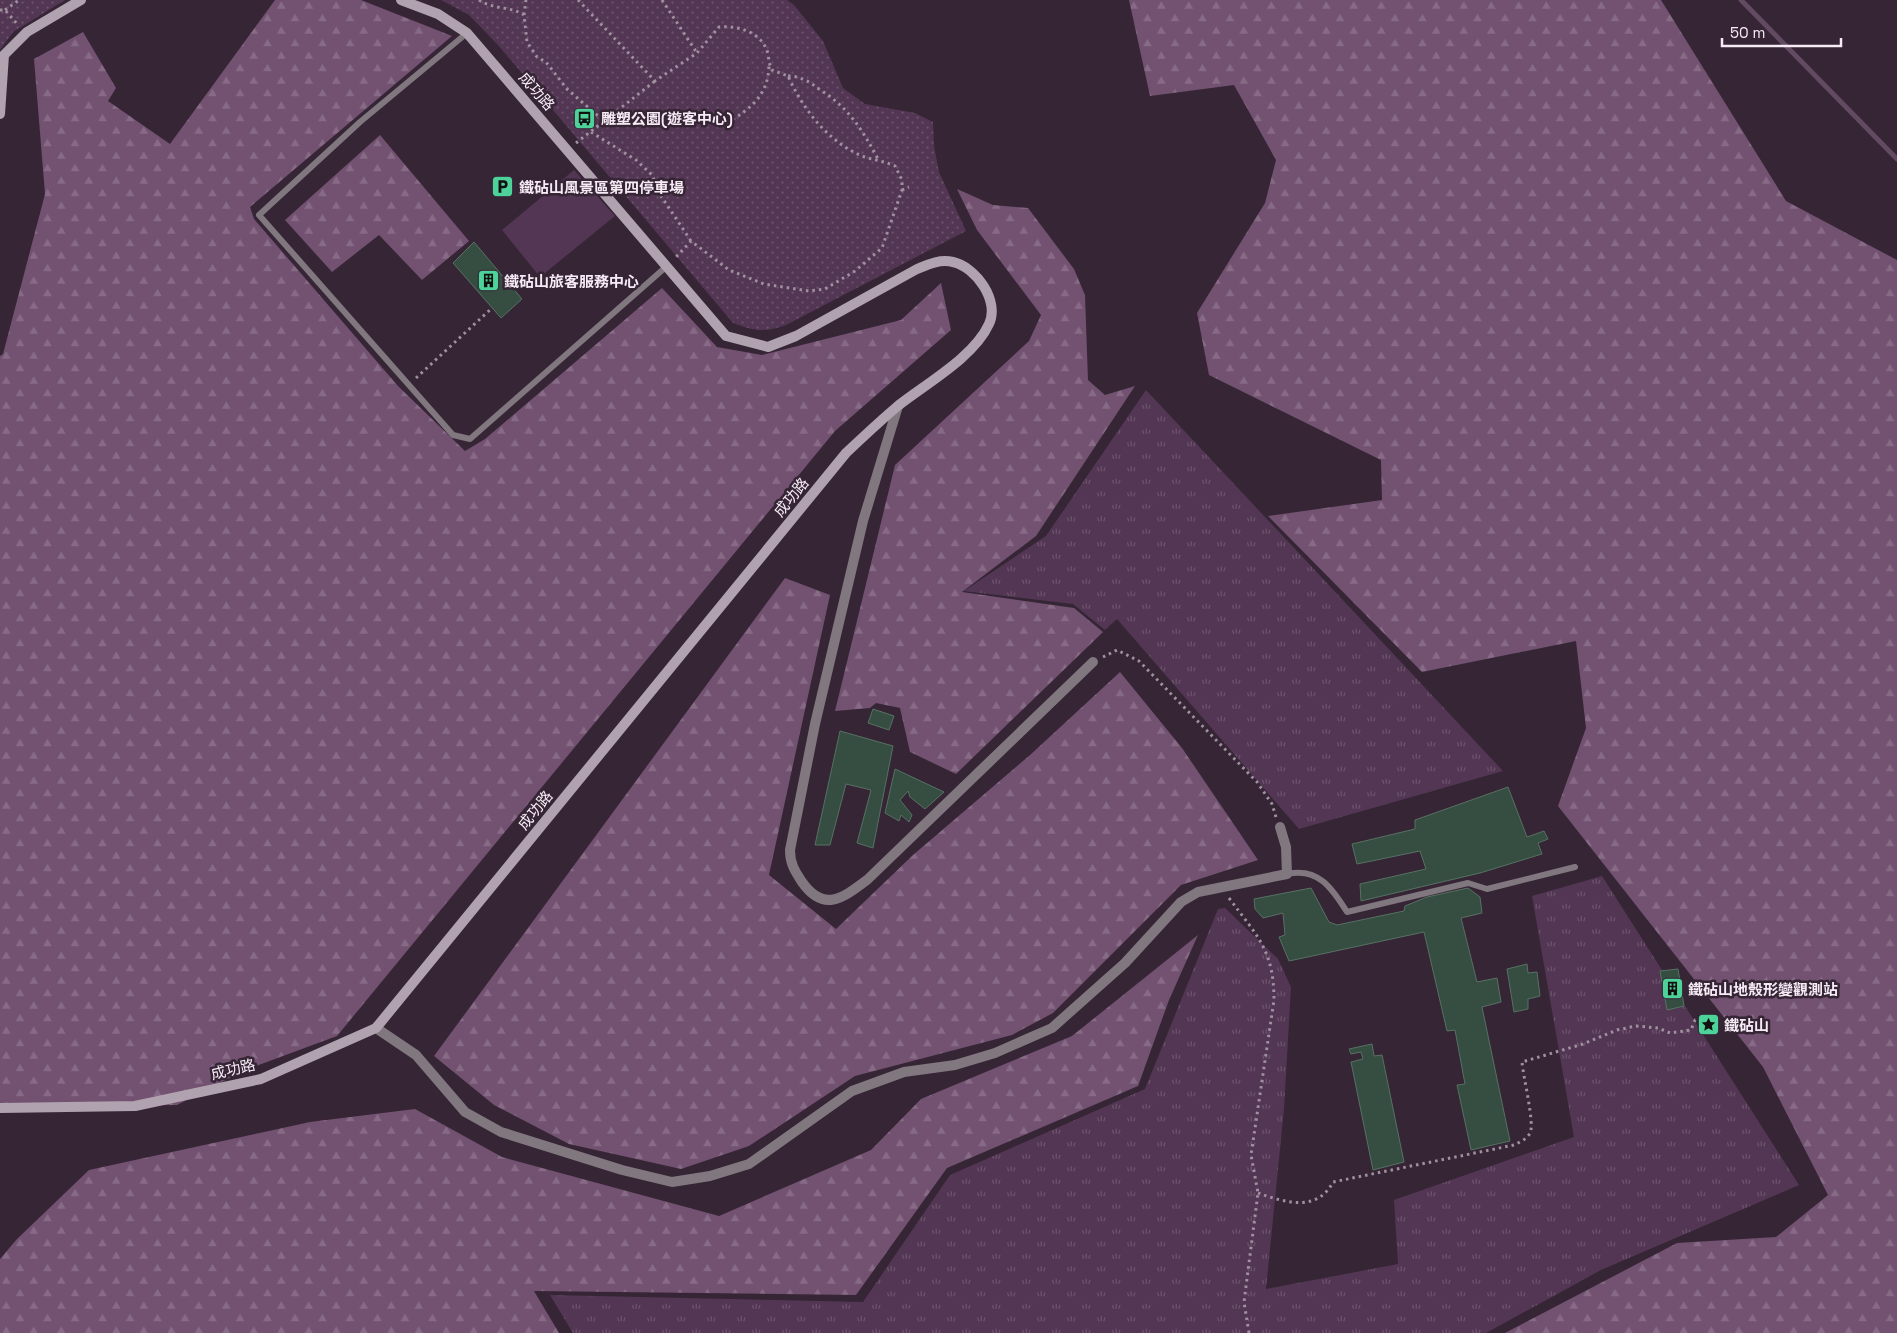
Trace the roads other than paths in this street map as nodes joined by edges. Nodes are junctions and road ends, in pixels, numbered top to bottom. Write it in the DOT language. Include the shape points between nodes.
graph roads {
  1 [pos="81,0"];
  2 [pos="401,0"];
  3 [pos="467,33"];
  4 [pos="0,114"];
  5 [pos="667,266"];
  6 [pos="898,406"];
  7 [pos="1092,662"];
  8 [pos="1280,827"];
  9 [pos="1575,867"];
  10 [pos="1287,874"];
  11 [pos="376,1028"];
  12 [pos="0,1108"];
  1 -- 4 [label="street" via="25,35 4,55"];
  2 -- 3 [label="street, 成功路" via="438,14"];
  3 -- 5 [label="street, 成功路"];
  3 -- 5 [label="lane" via="360,122 259,215 452,435 470,439"];
  5 -- 6 [label="street, 成功路" via="726,336 768,347 796,336 917,269 938,261 963,265 975,274 989,296 990,324 970,351"];
  6 -- 7 [label="street" via="862,521 815,724 790,850 790,862 810,893 828,901 844,898 867,880"];
  6 -- 11 [label="street, 成功路" via="846,453"];
  8 -- 10 [label="street" via="1286,847"];
  9 -- 10 [label="lane" via="1487,889 1468,883 1348,912 1318,876 1298,871"];
  10 -- 11 [label="street" via="1198,892 1181,902 1125,963 1052,1028 995,1053 963,1063 904,1072 852,1091 749,1164 710,1176 672,1182 500,1132 465,1112 416,1055"];
  11 -- 12 [label="street, 成功路" via="261,1079 135,1106"];
}
